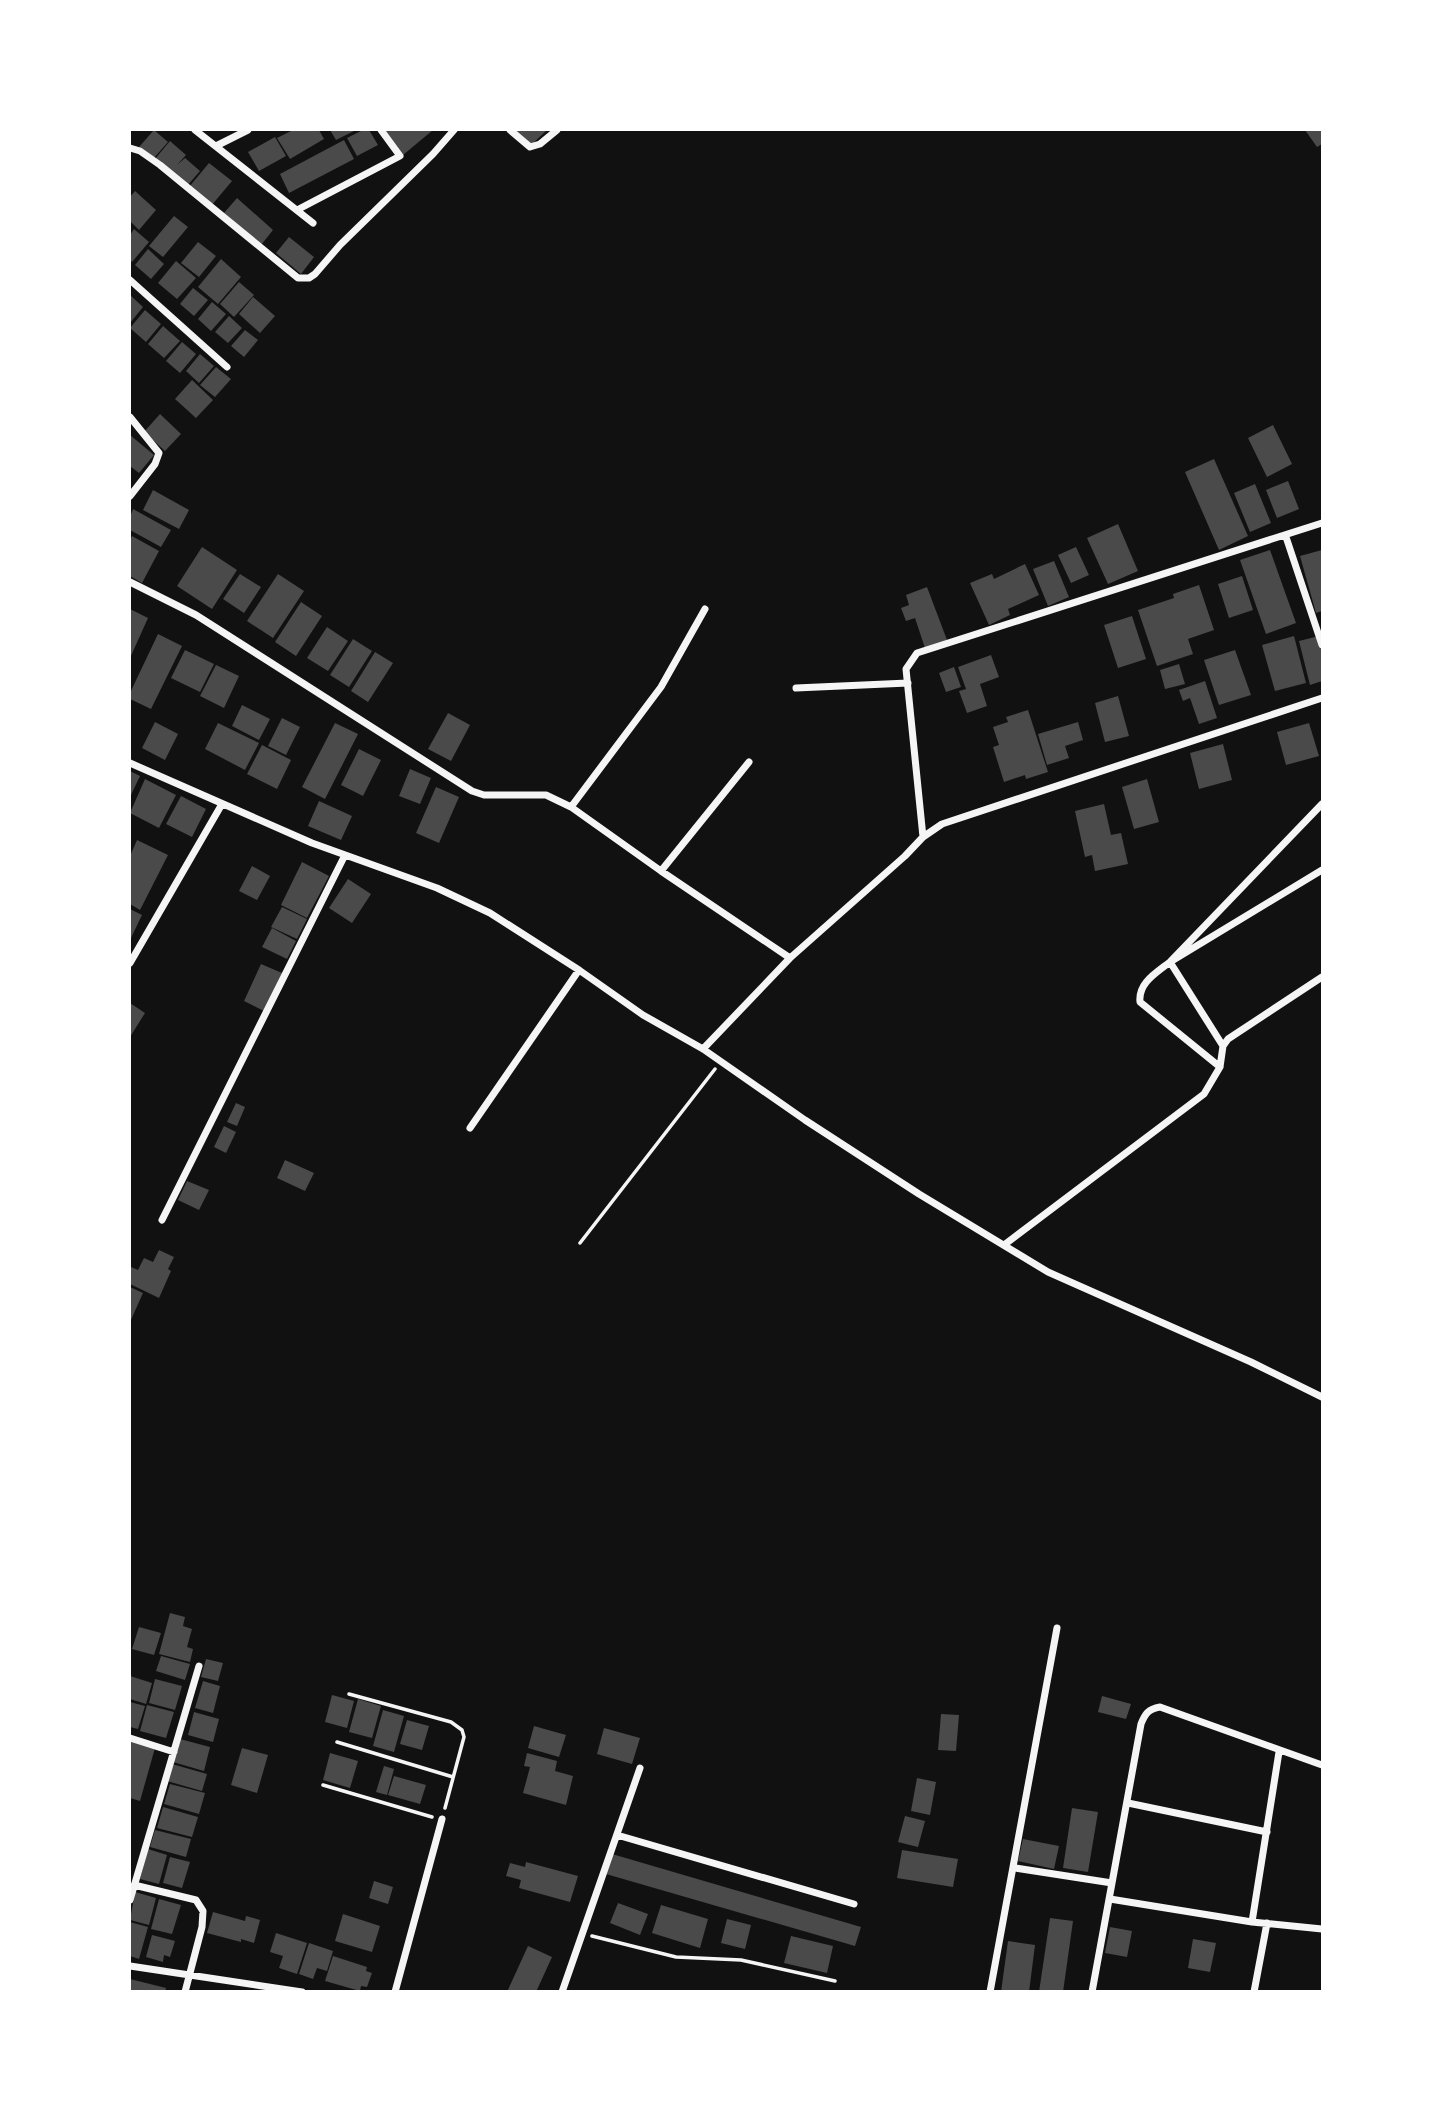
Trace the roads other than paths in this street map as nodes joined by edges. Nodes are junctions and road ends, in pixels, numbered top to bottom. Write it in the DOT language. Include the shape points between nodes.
graph roads {
  1 [pos="195,130"];
  2 [pos="248,130"];
  3 [pos="380,130"];
  4 [pos="454,130"];
  5 [pos="510,130"];
  6 [pos="557,130"];
  7 [pos="216,146"];
  8 [pos="130,148"];
  9 [pos="297,210"];
  10 [pos="313,223"];
  11 [pos="130,279"];
  12 [pos="227,367"];
  13 [pos="130,417"];
  14 [pos="130,496"];
  15 [pos="1322,523"];
  16 [pos="1286,537"];
  17 [pos="130,582"];
  18 [pos="705,609"];
  19 [pos="1322,645"];
  20 [pos="908,683"];
  21 [pos="796,688"];
  22 [pos="1322,698"];
  23 [pos="750,762"];
  24 [pos="130,763"];
  25 [pos="222,804"];
  26 [pos="1322,804"];
  27 [pos="571,807"];
  28 [pos="923,837"];
  29 [pos="345,855"];
  30 [pos="1322,870"];
  31 [pos="660,871"];
  32 [pos="790,958"];
  33 [pos="1170,962"];
  34 [pos="130,963"];
  35 [pos="579,970"];
  36 [pos="1322,977"];
  37 [pos="1223,1046"];
  38 [pos="703,1049"];
  39 [pos="1220,1067"];
  40 [pos="470,1128"];
  41 [pos="162,1220"];
  42 [pos="1004,1245"];
  43 [pos="1322,1396"];
  44 [pos="1057,1628"];
  45 [pos="199,1666"];
  46 [pos="130,1738"];
  47 [pos="174,1752"];
  48 [pos="1279,1752"];
  49 [pos="1322,1765"];
  50 [pos="640,1768"];
  51 [pos="1128,1803"];
  52 [pos="442,1819"];
  53 [pos="1267,1832"];
  54 [pos="617,1835"];
  55 [pos="1015,1868"];
  56 [pos="1112,1883"];
  57 [pos="134,1885"];
  58 [pos="1110,1899"];
  59 [pos="130,1900"];
  60 [pos="853,1904"];
  61 [pos="1252,1922"];
  62 [pos="1267,1923"];
  63 [pos="1322,1929"];
  64 [pos="130,1966"];
  65 [pos="190,1975"];
  66 [pos="185,1992"];
  67 [pos="302,1992"];
  68 [pos="395,1992"];
  69 [pos="562,1992"];
  70 [pos="990,1992"];
  71 [pos="1092,1992"];
  72 [pos="1254,1992"];
  1 -- 7 [label="street"];
  2 -- 7 [label="street"];
  3 -- 9 [label="street" via="400,156"];
  4 -- 8 [label="street" via="315,274 303,279 160,165"];
  5 -- 6 [label="street" via="535,147"];
  7 -- 9 [label="street"];
  9 -- 10 [label="street"];
  11 -- 12 [label="street"];
  13 -- 14 [label="street" via="159,458"];
  15 -- 16 [label="street"];
  16 -- 19 [label="street"];
  16 -- 20 [label="street" via="927,649 908,664"];
  17 -- 27 [label="street" via="196,615 472,791 546,795"];
  18 -- 27 [label="street" via="661,687"];
  20 -- 21 [label="street"];
  20 -- 28 [label="street"];
  22 -- 28 [label="street" via="942,824"];
  23 -- 31 [label="street"];
  24 -- 25 [label="street"];
  25 -- 29 [label="street"];
  25 -- 34 [label="street"];
  26 -- 33 [label="street"];
  27 -- 31 [label="street"];
  28 -- 32 [label="street"];
  29 -- 35 [label="street" via="437,888 490,913"];
  29 -- 41 [label="street"];
  30 -- 33 [label="street"];
  31 -- 32 [label="street"];
  32 -- 38 [label="street"];
  33 -- 37 [label="street"];
  33 -- 39 [label="street" via="1145,982 1140,1002"];
  35 -- 38 [label="street" via="643,1015"];
  35 -- 40 [label="street"];
  36 -- 37 [label="street" via="1238,1031"];
  37 -- 39 [label="street"];
  38 -- 42 [label="street" via="805,1121"];
  39 -- 42 [label="street" via="1204,1094"];
  42 -- 43 [label="street" via="1048,1272"];
  44 -- 55 [label="street"];
  45 -- 47 [label="street"];
  46 -- 47 [label="street"];
  47 -- 57 [label="street"];
  48 -- 49 [label="street"];
  48 -- 51 [label="street" via="1160,1707 1151,1709 1141,1724"];
  48 -- 53 [label="street"];
  50 -- 54 [label="street"];
  51 -- 53 [label="street"];
  51 -- 56 [label="street"];
  52 -- 68 [label="street"];
  53 -- 61 [label="street"];
  54 -- 60 [label="street"];
  54 -- 69 [label="street"];
  55 -- 56 [label="street"];
  55 -- 70 [label="street"];
  56 -- 58 [label="street"];
  57 -- 59 [label="street"];
  57 -- 65 [label="street" via="196,1900 203,1911"];
  58 -- 61 [label="street"];
  58 -- 71 [label="street"];
  61 -- 62 [label="street"];
  62 -- 63 [label="street"];
  62 -- 72 [label="street"];
  64 -- 65 [label="street"];
  65 -- 66 [label="street"];
  65 -- 67 [label="street"];
}
